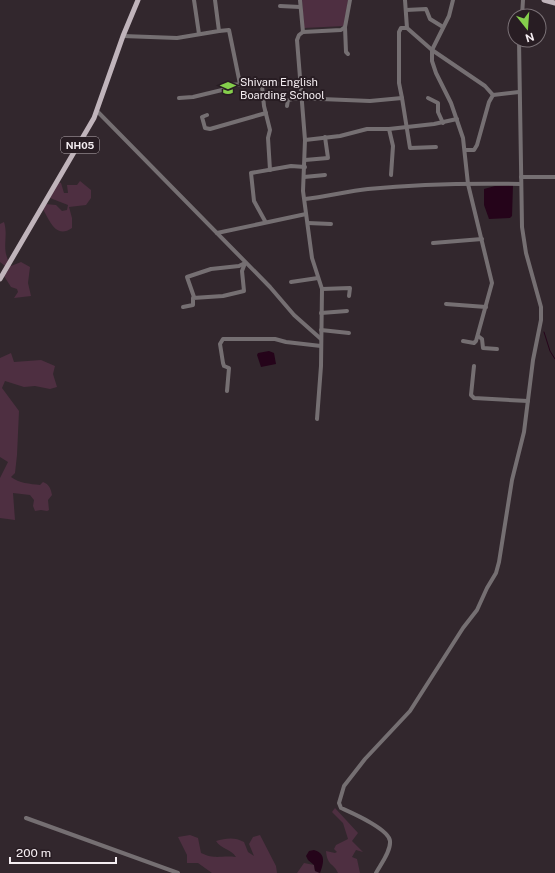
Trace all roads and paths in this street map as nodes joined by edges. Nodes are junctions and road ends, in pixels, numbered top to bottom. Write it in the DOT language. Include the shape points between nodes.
graph roads {
  1 [pos="138,0"];
  2 [pos="194,0"];
  3 [pos="215,0"];
  4 [pos="300,0"];
  5 [pos="350,0"];
  6 [pos="405,0"];
  7 [pos="453,0"];
  8 [pos="544,0"];
  9 [pos="555,3"];
  10 [pos="280,6"];
  11 [pos="300,7"];
  12 [pos="406,10"];
  13 [pos="443,27"];
  14 [pos="345,28"];
  15 [pos="407,28"];
  16 [pos="219,31"];
  17 [pos="303,32"];
  18 [pos="199,34"];
  19 [pos="123,36"];
  20 [pos="519,48"];
  21 [pos="432,50"];
  22 [pos="348,54"];
  23 [pos="264,83"];
  24 [pos="240,84"];
  25 [pos="300,84"];
  26 [pos="519,92"];
  27 [pos="493,95"];
  28 [pos="179,98"];
  29 [pos="302,98"];
  30 [pos="402,98"];
  31 [pos="428,98"];
  32 [pos="287,106"];
  33 [pos="97,111"];
  34 [pos="266,113"];
  35 [pos="207,115"];
  36 [pos="457,120"];
  37 [pos="443,123"];
  38 [pos="406,127"];
  39 [pos="389,129"];
  40 [pos="325,137"];
  41 [pos="305,140"];
  42 [pos="436,147"];
  43 [pos="466,150"];
  44 [pos="305,160"];
  45 [pos="305,166"];
  46 [pos="270,170"];
  47 [pos="325,175"];
  48 [pos="391,175"];
  49 [pos="304,177"];
  50 [pos="521,177"];
  51 [pos="555,177"];
  52 [pos="468,184"];
  53 [pos="521,184"];
  54 [pos="305,200"];
  55 [pos="306,214"];
  56 [pos="265,222"];
  57 [pos="308,223"];
  58 [pos="331,224"];
  59 [pos="217,233"];
  60 [pos="482,239"];
  61 [pos="434,243"];
  62 [pos="245,263"];
  63 [pos="318,278"];
  64 [pos="0,279"];
  65 [pos="291,282"];
  66 [pos="322,289"];
  67 [pos="349,296"];
  68 [pos="194,297"];
  69 [pos="446,304"];
  70 [pos="486,307"];
  71 [pos="183,308"];
  72 [pos="347,311"];
  73 [pos="321,313"];
  74 [pos="321,330"];
  75 [pos="349,333"];
  76 [pos="478,336"];
  77 [pos="321,338"];
  78 [pos="463,341"];
  79 [pos="321,346"];
  80 [pos="497,349"];
  81 [pos="474,366"];
  82 [pos="227,391"];
  83 [pos="528,401"];
  84 [pos="317,420"];
  85 [pos="26,818"];
  86 [pos="178,873"];
  87 [pos="376,873"];
  1 -- 19 [label="main road, NH05"];
  2 -- 18 [label="street"];
  3 -- 16 [label="street"];
  4 -- 11 [label="street"];
  5 -- 14 [label="street"];
  6 -- 12 [label="street"];
  7 -- 13 [label="street"];
  8 -- 9 [label="main road"];
  10 -- 11 [label="street"];
  11 -- 17 [label="street"];
  12 -- 13 [label="street" via="426,9 430,19"];
  12 -- 15 [label="street"];
  13 -- 21 [label="street"];
  14 -- 17 [label="street"];
  14 -- 22 [label="street"];
  15 -- 21 [label="street"];
  15 -- 30 [label="street" via="401,28 399,32 399,83"];
  16 -- 18 [label="street"];
  16 -- 24 [label="street" via="229,30"];
  17 -- 25 [label="street" via="297,40"];
  18 -- 19 [label="street" via="177,38"];
  19 -- 33 [label="main road, NH05"];
  20 -- 26 [label="street"];
  21 -- 27 [label="street" via="485,86"];
  21 -- 36 [label="street" via="436,72"];
  23 -- 24 [label="street"];
  23 -- 25 [label="street"];
  23 -- 34 [label="street" via="262,86"];
  24 -- 28 [label="street" via="226,85 222,90 193,97"];
  25 -- 29 [label="street"];
  26 -- 27 [label="street"];
  26 -- 50 [label="street"];
  27 -- 43 [label="street" via="477,145 474,150"];
  29 -- 30 [label="street" via="370,101"];
  29 -- 32 [label="street" via="288,100"];
  29 -- 41 [label="street"];
  30 -- 38 [label="street"];
  31 -- 37 [label="street" via="438,103 438,112"];
  33 -- 59 [label="street"];
  33 -- 64 [label="main road, NH05"];
  34 -- 35 [label="street" via="210,129 205,128 202,117"];
  34 -- 46 [label="street" via="270,130"];
  36 -- 37 [label="street"];
  36 -- 43 [label="street"];
  37 -- 38 [label="street"];
  38 -- 39 [label="street"];
  38 -- 42 [label="street" via="410,148"];
  39 -- 40 [label="street" via="367,129"];
  39 -- 48 [label="street" via="393,146"];
  40 -- 41 [label="street"];
  40 -- 44 [label="street" via="328,158"];
  41 -- 44 [label="street"];
  43 -- 52 [label="street"];
  44 -- 45 [label="street"];
  45 -- 46 [label="street"];
  45 -- 49 [label="street"];
  46 -- 56 [label="street" via="251,173 254,200"];
  47 -- 49 [label="street"];
  49 -- 54 [label="street"];
  50 -- 51 [label="street"];
  50 -- 53 [label="street"];
  52 -- 53 [label="street"];
  52 -- 54 [label="street" via="368,188"];
  52 -- 60 [label="street"];
  53 -- 83 [label="street" via="522,227 526,253 541,306"];
  54 -- 55 [label="street"];
  55 -- 56 [label="street"];
  55 -- 57 [label="street"];
  56 -- 59 [label="street"];
  57 -- 58 [label="street"];
  57 -- 63 [label="street" via="312,258"];
  59 -- 62 [label="street"];
  60 -- 61 [label="street"];
  60 -- 70 [label="street" via="492,283"];
  62 -- 68 [label="street" via="242,271 244,291 223,296"];
  62 -- 68 [label="street" via="188,277"];
  62 -- 77 [label="street" via="294,315"];
  63 -- 65 [label="street"];
  63 -- 66 [label="street"];
  66 -- 67 [label="street" via="350,288"];
  66 -- 73 [label="street"];
  68 -- 71 [label="street" via="193,306"];
  69 -- 70 [label="street"];
  70 -- 76 [label="street"];
  72 -- 73 [label="street"];
  73 -- 74 [label="street"];
  74 -- 75 [label="street"];
  74 -- 77 [label="street"];
  76 -- 78 [label="street" via="474,343"];
  76 -- 80 [label="street" via="482,339 483,348"];
  77 -- 79 [label="street"];
  79 -- 82 [label="street" via="275,339 223,339 220,344 223,363 229,368"];
  79 -- 84 [label="street"];
  81 -- 83 [label="street" via="471,395 474,398"];
  83 -- 87 [label="street" via="496,572 477,610 410,711 354,772 340,796 341,808 370,823 389,837 389,848"];
  85 -- 86 [label="street"];
}
